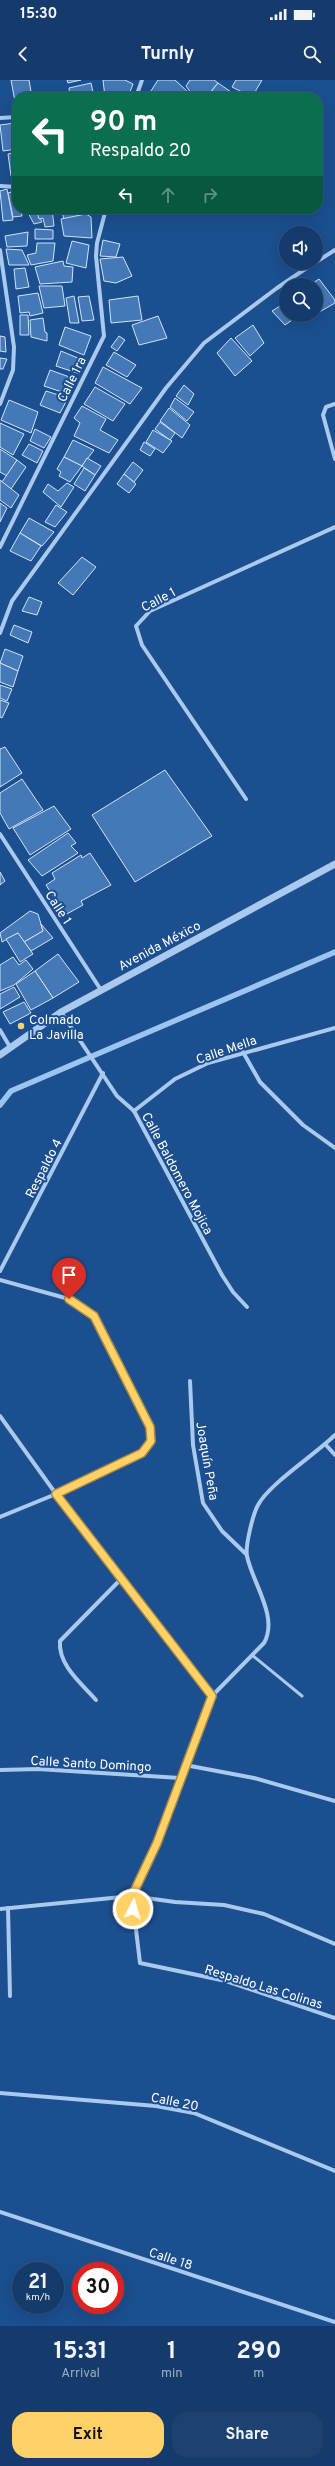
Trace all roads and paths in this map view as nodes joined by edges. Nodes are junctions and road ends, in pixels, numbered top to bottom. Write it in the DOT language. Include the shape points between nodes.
graph roads {
  1 [pos="142,80"];
  2 [pos="138,92"];
  3 [pos="12,117"];
  4 [pos="0,118"];
  5 [pos="0,186"];
  6 [pos="12,187"];
  7 [pos="105,214"];
  8 [pos="0,250"];
  9 [pos="335,250"];
  10 [pos="323,257"];
  11 [pos="303,270"];
  12 [pos="0,404"];
  13 [pos="335,404"];
  14 [pos="335,459"];
  15 [pos="335,527"];
  16 [pos="0,547"];
  17 [pos="0,633"];
  18 [pos="246,799"];
  19 [pos="0,834"];
  20 [pos="335,864"];
  21 [pos="101,990"];
  22 [pos="61,1012"];
  23 [pos="335,1028"];
  24 [pos="0,1030"];
  25 [pos="10,1047"];
  26 [pos="243,1052"];
  27 [pos="0,1055"];
  28 [pos="103,1073"];
  29 [pos="134,1111"];
  30 [pos="335,1148"];
  31 [pos="0,1271"];
  32 [pos="0,1280"];
  33 [pos="247,1307"];
  34 [pos="190,1381"];
  35 [pos="0,1416"];
  36 [pos="335,1435"];
  37 [pos="326,1444"];
  38 [pos="335,1455"];
  39 [pos="56,1494"];
  40 [pos="0,1517"];
  41 [pos="246,1554"];
  42 [pos="122,1578"];
  43 [pos="252,1655"];
  44 [pos="212,1696"];
  45 [pos="302,1696"];
  46 [pos="96,1700"];
  47 [pos="185,1765"];
  48 [pos="0,1770"];
  49 [pos="180,1778"];
  50 [pos="335,1801"];
  51 [pos="132,1896"];
  52 [pos="8,1908"];
  53 [pos="0,1909"];
  54 [pos="335,1944"];
  55 [pos="10,1996"];
  56 [pos="335,2018"];
  57 [pos="0,2094"];
  58 [pos="335,2171"];
  59 [pos="0,2212"];
  60 [pos="335,2322"];
  1 -- 2 [label="street"];
  3 -- 4 [label="street"];
  5 -- 6 [label="street"];
  7 -- 16 [label="street, Calle 1ra" via="96,256 104,336"];
  8 -- 12 [label="street" via="14,347 13,370"];
  9 -- 10 [label="street"];
  11 -- 17 [label="street" via="199,349 166,388 12,601"];
  13 -- 14 [label="street" via="326,407 323,415"];
  15 -- 18 [label="street, Calle 1" via="150,611 136,626 142,645"];
  19 -- 21 [label="street, Calle 1"];
  20 -- 21 [label="street, Avenida México"];
  21 -- 22 [label="street, Avenida México"];
  22 -- 25 [label="street, Avenida México"];
  22 -- 28 [label="street, Calle Baldomero Mojica"];
  23 -- 26 [label="street, Calle Mella"];
  24 -- 25 [label="street"];
  25 -- 27 [label="street, Avenida México"];
  26 -- 29 [label="street, Calle Mella" via="208,1063 175,1079"];
  26 -- 30 [label="street" via="260,1082 303,1125"];
  28 -- 29 [label="street, Calle Baldomero Mojica" via="117,1096"];
  28 -- 31 [label="street, Respaldo 4"];
  29 -- 33 [label="street, Calle Baldomero Mojica" via="222,1275"];
  32 -- 39 [label="street" via="69,1299 94,1316 150,1427 151,1441 142,1453"];
  34 -- 41 [label="street, Joaquín Peña" via="193,1438 203,1503 222,1531"];
  35 -- 39 [label="street"];
  36 -- 37 [label="street"];
  37 -- 38 [label="street"];
  37 -- 41 [label="street" via="258,1504 253,1516"];
  39 -- 40 [label="street"];
  39 -- 42 [label="street"];
  41 -- 43 [label="street" via="269,1629 264,1643"];
  42 -- 44 [label="street"];
  42 -- 46 [label="street" via="60,1642 64,1663"];
  43 -- 44 [label="street"];
  43 -- 45 [label="lane"];
  44 -- 47 [label="street"];
  47 -- 49 [label="street"];
  47 -- 50 [label="street" via="254,1778"];
  48 -- 49 [label="street, Calle Santo Domingo" via="38,1769"];
  49 -- 51 [label="street" via="145,1871"];
  51 -- 52 [label="street"];
  51 -- 54 [label="street" via="224,1905 264,1914"];
  51 -- 56 [label="street, Respaldo Las Colinas" via="140,1963 226,1981"];
  52 -- 53 [label="street"];
  52 -- 55 [label="street"];
  57 -- 58 [label="street, Calle 20" via="156,2106 194,2113"];
  59 -- 60 [label="street, Calle 18"];
}
